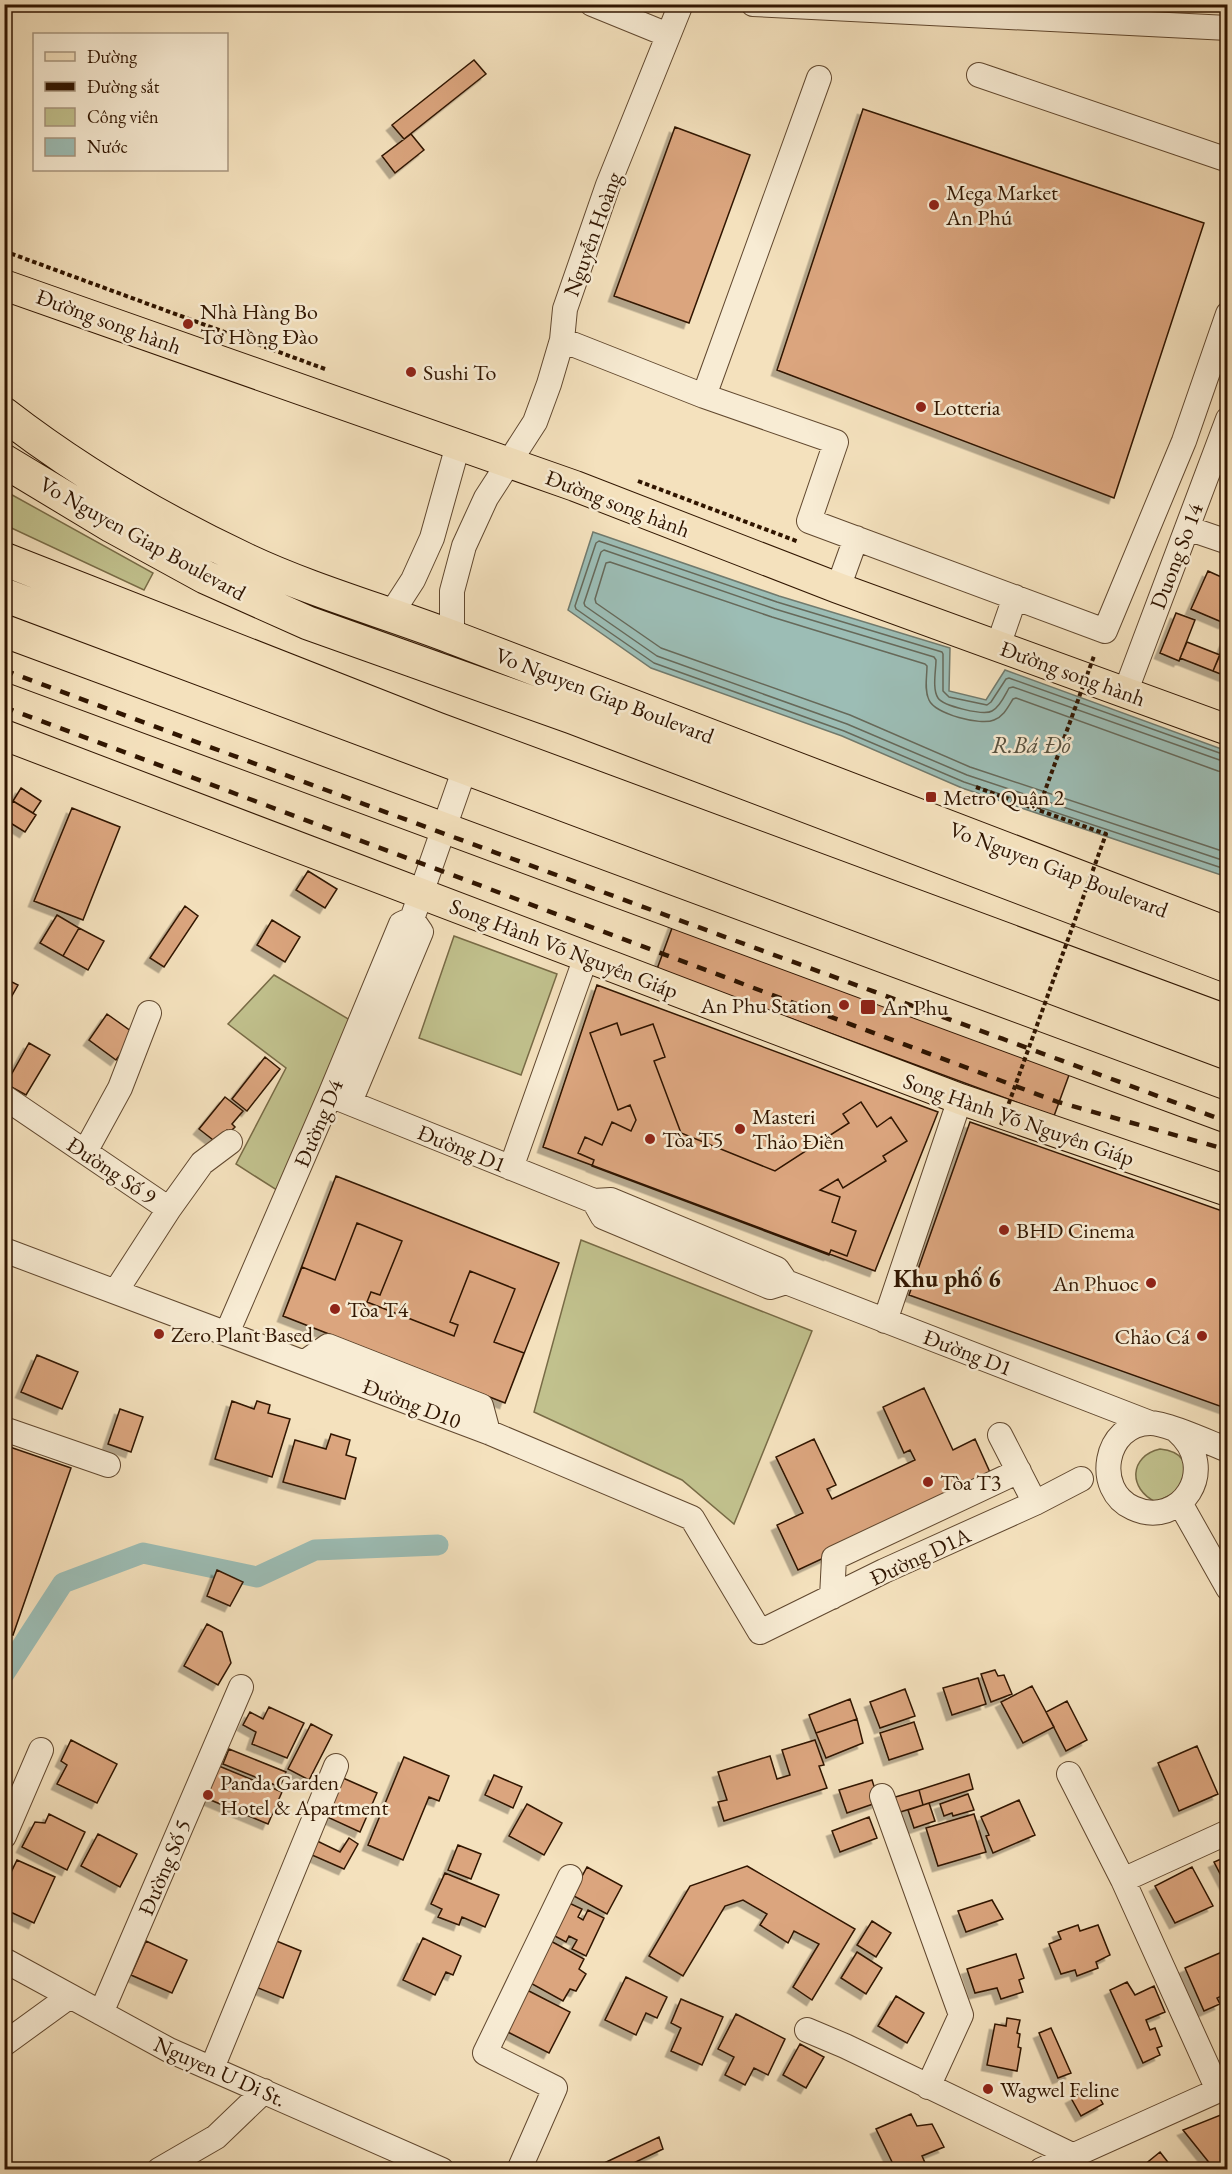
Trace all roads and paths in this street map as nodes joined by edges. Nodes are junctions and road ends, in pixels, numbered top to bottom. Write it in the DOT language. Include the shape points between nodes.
graph roads {
  1 [pos="592,4"];
  2 [pos="681,4"];
  3 [pos="753,4"];
  4 [pos="1115,14"];
  5 [pos="1227,28"];
  6 [pos="669,35"];
  7 [pos="978,75"];
  8 [pos="819,78"];
  9 [pos="1227,160"];
  10 [pos="4,251"];
  11 [pos="4,285"];
  12 [pos="1227,314"];
  13 [pos="562,340"];
  14 [pos="325,369"];
  15 [pos="704,396"];
  16 [pos="4,414"];
  17 [pos="1227,419"];
  18 [pos="459,445"];
  19 [pos="4,461"];
  20 [pos="509,462"];
  21 [pos="1186,528"];
  22 [pos="856,538"];
  23 [pos="1227,542"];
  24 [pos="4,559"];
  25 [pos="838,588"];
  26 [pos="4,595"];
  27 [pos="1015,597"];
  28 [pos="391,614"];
  29 [pos="452,637"];
  30 [pos="998,646"];
  31 [pos="1094,656"];
  32 [pos="4,665"];
  33 [pos="1125,693"];
  34 [pos="1227,730"];
  35 [pos="4,735"];
  36 [pos="465,768"];
  37 [pos="976,787"];
  38 [pos="1038,810"];
  39 [pos="444,828"];
  40 [pos="417,907"];
  41 [pos="1227,934"];
  42 [pos="586,957"];
  43 [pos="1227,966"];
  44 [pos="149,1013"];
  45 [pos="1227,1022"];
  46 [pos="1227,1053"];
  47 [pos="4,1097"];
  48 [pos="340,1099"];
  49 [pos="960,1099"];
  50 [pos="1227,1118"];
  51 [pos="1001,1125"];
  52 [pos="230,1142"];
  53 [pos="85,1152"];
  54 [pos="511,1168"];
  55 [pos="1225,1183"];
  56 [pos="169,1209"];
  57 [pos="4,1250"];
  58 [pos="116,1292"];
  59 [pos="885,1321"];
  60 [pos="227,1333"];
  61 [pos="1150,1423"];
  62 [pos="4,1429"];
  63 [pos="1177,1431"];
  64 [pos="1000,1435"];
  65 [pos="1113,1444"];
  66 [pos="1227,1449"];
  67 [pos="108,1465"];
  68 [pos="1018,1471"];
  69 [pos="1081,1479"];
  70 [pos="1114,1492"];
  71 [pos="1035,1503"];
  72 [pos="1180,1503"];
  73 [pos="1227,1588"];
  74 [pos="832,1597"];
  75 [pos="760,1632"];
  76 [pos="241,1687"];
  77 [pos="41,1750"];
  78 [pos="336,1766"];
  79 [pos="1069,1774"];
  80 [pos="882,1796"];
  81 [pos="1226,1833"];
  82 [pos="4,1836"];
  83 [pos="570,1877"];
  84 [pos="1123,1880"];
  85 [pos="4,1960"];
  86 [pos="70,1996"];
  87 [pos="101,2013"];
  88 [pos="807,2030"];
  89 [pos="4,2044"];
  90 [pos="212,2068"];
  91 [pos="928,2087"];
  92 [pos="1223,2088"];
  93 [pos="264,2091"];
  94 [pos="1072,2155"];
  95 [pos="159,2169"];
  96 [pos="442,2169"];
  97 [pos="519,2169"];
  98 [pos="1041,2169"];
  1 -- 6 [label="street"];
  2 -- 6 [label="street, Nguyễn Hoàng"];
  3 -- 4 [label="street"];
  4 -- 5 [label="street"];
  6 -- 13 [label="street, Nguyễn Hoàng" via="608,185 565,309"];
  7 -- 9 [label="street"];
  8 -- 15 [label="street"];
  10 -- 14 [label="path"];
  11 -- 18 [label="main road, Đường song hành"];
  12 -- 27 [label="street" via="1184,441 1106,631"];
  13 -- 15 [label="street"];
  13 -- 20 [label="street, Nguyễn Hoàng" via="535,422"];
  15 -- 22 [label="street" via="836,442 809,521"];
  16 -- 28 [label="highway, Vo Nguyen Giap Boulevard" via="91,477 247,561"];
  17 -- 21 [label="street, Duong So 14"];
  18 -- 20 [label="main road, Đường song hành"];
  18 -- 28 [label="street" via="432,538 413,580"];
  19 -- 43 [label="highway, Vo Nguyen Giap Boulevard" via="205,577 308,623 572,717"];
  20 -- 25 [label="main road, Đường song hành"];
  20 -- 29 [label="street, Nguyễn Hoàng" via="479,510 460,557 452,591"];
  21 -- 23 [label="street"];
  21 -- 33 [label="street, Duong So 14"];
  22 -- 25 [label="street"];
  22 -- 27 [label="street"];
  24 -- 45 [label="highway" via="426,725"];
  25 -- 30 [label="main road, Đường song hành"];
  26 -- 36 [label="highway"];
  27 -- 30 [label="street"];
  28 -- 29 [label="highway, Vo Nguyen Giap Boulevard"];
  29 -- 41 [label="highway, Vo Nguyen Giap Boulevard"];
  30 -- 33 [label="main road, Đường song hành"];
  31 -- 38 [label="path, bridge"];
  32 -- 39 [label="main road"];
  33 -- 34 [label="main road, Đường song hành"];
  35 -- 40 [label="main road, Song Hành Võ Nguyên Giáp"];
  36 -- 39 [label="street, Đường D4"];
  36 -- 46 [label="highway"];
  37 -- 38 [label="path"];
  38 -- 51 [label="path, bridge" via="1106,834"];
  39 -- 40 [label="street, Đường D4"];
  39 -- 50 [label="main road"];
  40 -- 42 [label="main road, Song Hành Võ Nguyên Giáp"];
  40 -- 48 [label="street, Đường D4" via="421,932 390,979"];
  42 -- 49 [label="main road, Song Hành Võ Nguyên Giáp"];
  42 -- 54 [label="street"];
  44 -- 53 [label="street" via="120,1088"];
  47 -- 53 [label="street, Đường Số 9"];
  48 -- 54 [label="street, Đường D1"];
  48 -- 60 [label="street, Đường D4"];
  49 -- 55 [label="main road, Song Hành Võ Nguyên Giáp"];
  49 -- 59 [label="street"];
  52 -- 56 [label="street" via="202,1163"];
  53 -- 56 [label="street, Đường Số 9"];
  54 -- 59 [label="street, Đường D1" via="594,1201 603,1217 728,1270 770,1287 786,1282"];
  56 -- 58 [label="street, Đường Số 9"];
  57 -- 58 [label="street, Đường D10"];
  58 -- 60 [label="street, Đường D10"];
  59 -- 61 [label="street, Đường D1"];
  60 -- 75 [label="street, Đường D10" via="488,1432 692,1518"];
  61 -- 63 [label="street"];
  61 -- 65 [label="street" via="1123,1433"];
  62 -- 67 [label="street"];
  63 -- 66 [label="street"];
  63 -- 72 [label="street" via="1188,1440 1197,1466 1192,1486"];
  64 -- 68 [label="street"];
  65 -- 69 [label="street, Đường D1A"];
  65 -- 70 [label="street" via="1107,1468"];
  68 -- 71 [label="street"];
  68 -- 74 [label="street" via="834,1558"];
  69 -- 70 [label="street"];
  69 -- 71 [label="street, Đường D1A"];
  70 -- 72 [label="street" via="1127,1505 1145,1512"];
  71 -- 74 [label="street, Đường D1A"];
  72 -- 73 [label="street"];
  74 -- 75 [label="street, Đường D1A"];
  76 -- 87 [label="street, Đường Số 5"];
  77 -- 82 [label="street"];
  78 -- 90 [label="street"];
  79 -- 84 [label="street"];
  80 -- 91 [label="street" via="961,2015"];
  81 -- 84 [label="street"];
  83 -- 97 [label="street" via="485,2053 555,2088"];
  84 -- 92 [label="street"];
  85 -- 86 [label="street, Nguyen U Di St."];
  86 -- 87 [label="street, Nguyen U Di St."];
  86 -- 89 [label="street"];
  87 -- 90 [label="street, Nguyen U Di St."];
  88 -- 91 [label="street"];
  90 -- 93 [label="street, Nguyen U Di St."];
  91 -- 94 [label="street"];
  92 -- 94 [label="street"];
  93 -- 95 [label="street" via="216,2137"];
  93 -- 96 [label="street, Nguyen U Di St."];
  94 -- 98 [label="street"];
}
